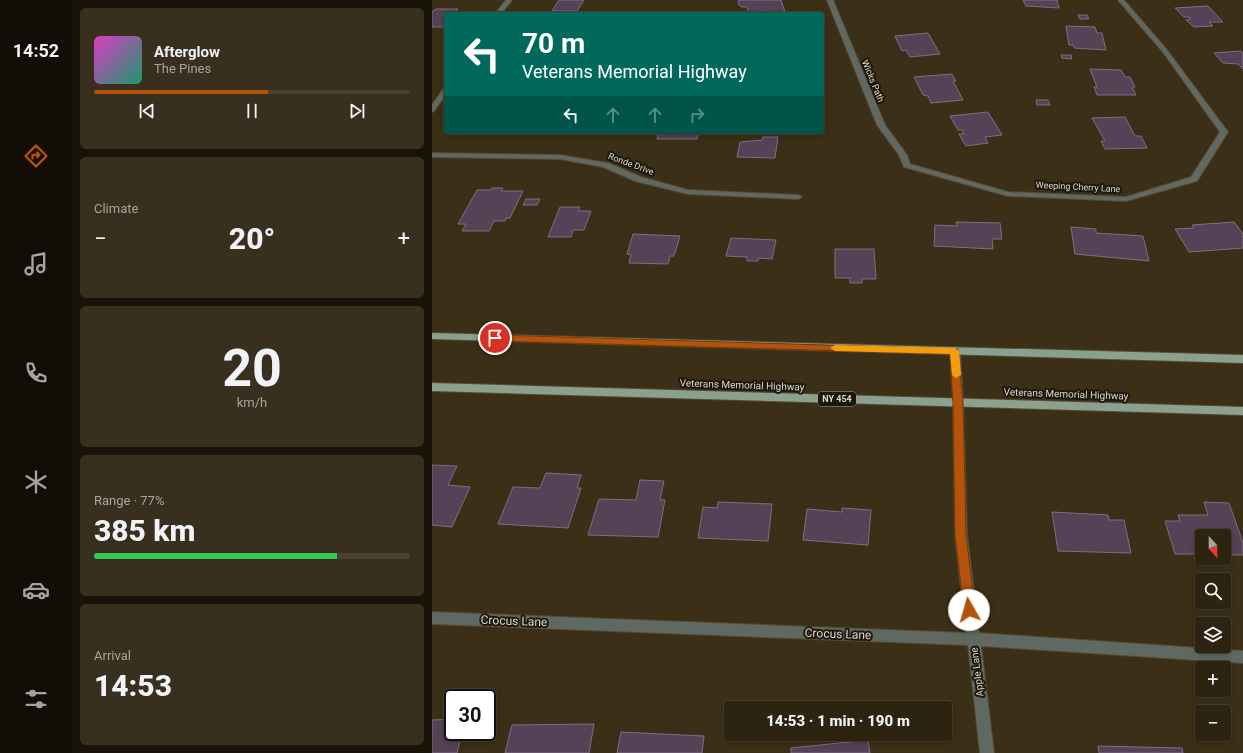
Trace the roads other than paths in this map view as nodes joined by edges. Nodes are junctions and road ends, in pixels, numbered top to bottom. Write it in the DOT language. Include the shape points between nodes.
graph roads {
  1 [pos="509,0"];
  2 [pos="830,0"];
  3 [pos="1121,0"];
  4 [pos="500,12"];
  5 [pos="444,92"];
  6 [pos="432,110"];
  7 [pos="432,155"];
  8 [pos="907,165"];
  9 [pos="798,197"];
  10 [pos="432,336"];
  11 [pos="955,351"];
  12 [pos="1243,359"];
  13 [pos="432,387"];
  14 [pos="958,403"];
  15 [pos="1243,411"];
  16 [pos="432,618"];
  17 [pos="973,639"];
  18 [pos="1243,657"];
  19 [pos="987,753"];
  1 -- 4 [label="street"];
  2 -- 8 [label="street, Wicks Path" via="881,125 903,155"];
  3 -- 8 [label="street, Weeping Cherry Lane" via="1165,51 1224,132 1194,179 1126,199 1008,194"];
  5 -- 6 [label="street"];
  7 -- 9 [label="street, Ronde Drive" via="560,157 605,165 638,179 688,192"];
  10 -- 11 [label="main road"];
  11 -- 12 [label="main road"];
  11 -- 14 [label="street, Apple Lane"];
  13 -- 14 [label="main road, Veterans Memorial Highway / NY 454"];
  14 -- 15 [label="main road, Veterans Memorial Highway / NY 454"];
  14 -- 17 [label="street, Apple Lane" via="961,535"];
  16 -- 17 [label="street, Crocus Lane"];
  17 -- 18 [label="street, Crocus Lane"];
  17 -- 19 [label="street, Apple Lane"];
}
